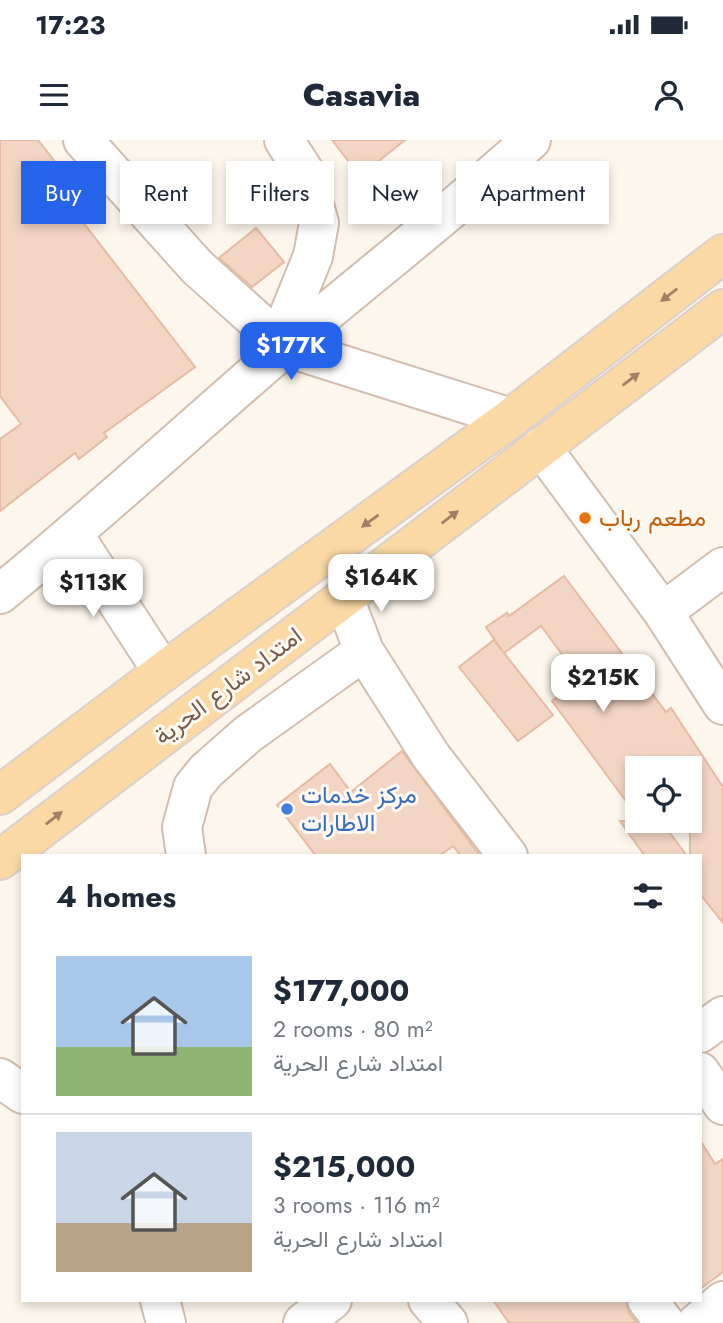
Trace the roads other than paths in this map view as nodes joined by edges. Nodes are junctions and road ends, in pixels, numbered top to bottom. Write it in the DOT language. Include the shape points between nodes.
graph roads {
  1 [pos="83,140"];
  2 [pos="284,140"];
  3 [pos="531,140"];
  4 [pos="723,254"];
  5 [pos="723,309"];
  6 [pos="282,343"];
  7 [pos="511,418"];
  8 [pos="541,447"];
  9 [pos="73,534"];
  10 [pos="723,566"];
  11 [pos="0,594"];
  12 [pos="344,598"];
  13 [pos="663,612"];
  14 [pos="364,651"];
  15 [pos="163,671"];
  16 [pos="229,685"];
  17 [pos="723,705"];
  18 [pos="105,715"];
  19 [pos="248,734"];
  20 [pos="137,754"];
  21 [pos="0,795"];
  22 [pos="187,854"];
  23 [pos="506,854"];
  24 [pos="0,860"];
  25 [pos="723,1016"];
  26 [pos="702,1032"];
  27 [pos="702,1075"];
  28 [pos="0,1078"];
  29 [pos="21,1093"];
  30 [pos="723,1105"];
  31 [pos="723,1301"];
  32 [pos="161,1302"];
  33 [pos="329,1302"];
  34 [pos="430,1302"];
  35 [pos="649,1302"];
  36 [pos="166,1323"];
  37 [pos="303,1323"];
  38 [pos="448,1323"];
  39 [pos="666,1323"];
  40 [pos="697,1323"];
  1 -- 6 [label="street" via="197,267"];
  2 -- 6 [label="street" via="305,173 318,223 313,256"];
  3 -- 6 [label="street" via="476,190"];
  4 -- 7 [label="main road, امتداد شارع الحرية, one-way"];
  8 -- 5 [label="main road, امتداد شارع الحرية, one-way"];
  6 -- 7 [label="street"];
  6 -- 9 [label="street"];
  7 -- 15 [label="main road, امتداد شارع الحرية, one-way"];
  12 -- 8 [label="main road, امتداد شارع الحرية, one-way"];
  8 -- 13 [label="street"];
  9 -- 11 [label="street"];
  9 -- 15 [label="street"];
  10 -- 13 [label="street"];
  12 -- 14 [label="street"];
  12 -- 16 [label="main road, امتداد شارع الحرية"];
  13 -- 17 [label="street"];
  14 -- 19 [label="street"];
  14 -- 23 [label="street" via="431,756"];
  15 -- 18 [label="main road, امتداد شارع الحرية"];
  16 -- 19 [label="street"];
  16 -- 20 [label="main road, امتداد شارع الحرية"];
  18 -- 20 [label="main road"];
  18 -- 21 [label="main road, امتداد شارع الحرية"];
  19 -- 22 [label="street" via="193,787 183,827"];
  24 -- 20 [label="main road, امتداد شارع الحرية, one-way"];
  25 -- 26 [label="street"];
  27 -- 30 [label="street"];
  28 -- 29 [label="street"];
  31 -- 40 [label="street"];
  32 -- 36 [label="street"];
  33 -- 37 [label="street"];
  34 -- 38 [label="street"];
  35 -- 39 [label="street"];
}
